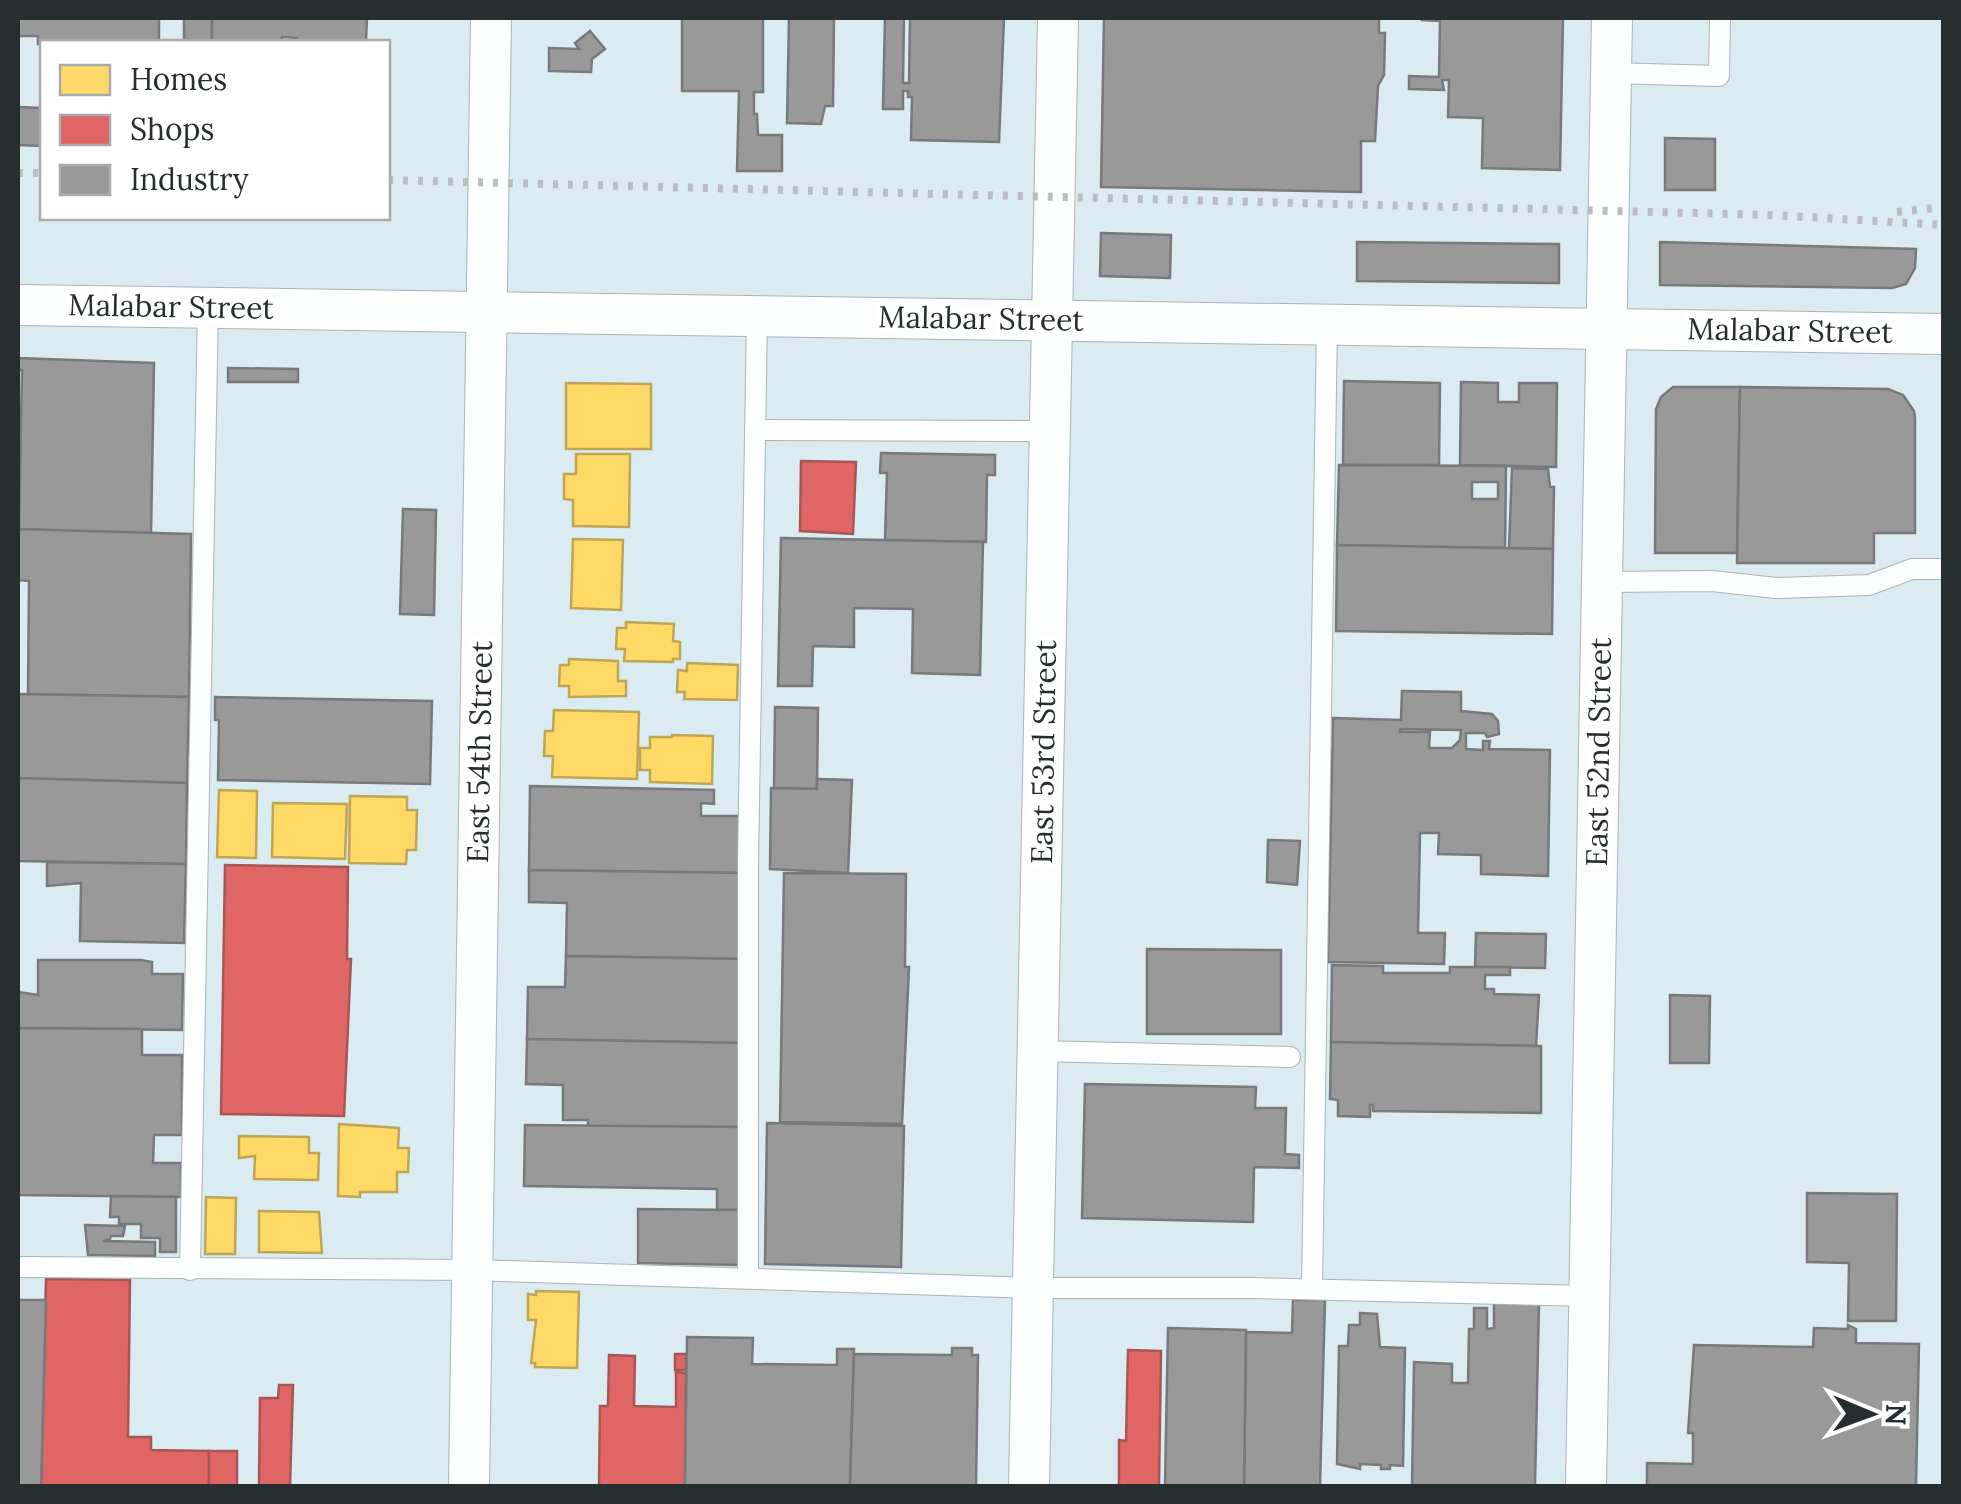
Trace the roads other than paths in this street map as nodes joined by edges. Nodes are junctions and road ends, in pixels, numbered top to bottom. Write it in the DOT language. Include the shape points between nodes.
graph roads {
  1 [pos="492,18"];
  2 [pos="1058,18"];
  3 [pos="1612,18"];
  4 [pos="1720,18"];
  5 [pos="1610,73"];
  6 [pos="18,305"];
  7 [pos="208,307"];
  8 [pos="487,312"];
  9 [pos="758,316"];
  10 [pos="1052,320"];
  11 [pos="1327,324"];
  12 [pos="1606,329"];
  13 [pos="1944,334"];
  14 [pos="755,430"];
  15 [pos="1050,431"];
  16 [pos="1944,569"];
  17 [pos="1602,582"];
  18 [pos="1038,1051"];
  19 [pos="1290,1057"];
  20 [pos="18,1268"];
  21 [pos="190,1270"];
  22 [pos="473,1270"];
  23 [pos="748,1277"];
  24 [pos="1033,1288"];
  25 [pos="1312,1289"];
  26 [pos="1590,1296"];
  27 [pos="470,1486"];
  28 [pos="1029,1486"];
  29 [pos="1586,1486"];
  1 -- 8 [label="street, East 54th Street"];
  2 -- 10 [label="street, East 53rd Street"];
  3 -- 5 [label="street, East 52nd Street"];
  4 -- 5 [label="lane" via="1719,76"];
  5 -- 12 [label="street, East 52nd Street"];
  6 -- 7 [label="street, Malabar Street"];
  7 -- 8 [label="street, Malabar Street"];
  7 -- 21 [label="lane"];
  8 -- 9 [label="street, Malabar Street"];
  8 -- 22 [label="street, East 54th Street"];
  9 -- 10 [label="street, Malabar Street"];
  9 -- 14 [label="lane"];
  10 -- 11 [label="street, Malabar Street"];
  10 -- 15 [label="street, East 53rd Street"];
  11 -- 12 [label="street, Malabar Street"];
  11 -- 25 [label="lane"];
  12 -- 13 [label="street, Malabar Street"];
  12 -- 17 [label="street, East 52nd Street"];
  14 -- 15 [label="lane"];
  14 -- 23 [label="lane"];
  15 -- 18 [label="street, East 53rd Street"];
  16 -- 17 [label="lane" via="1912,570 1869,586"];
  17 -- 26 [label="street, East 52nd Street"];
  18 -- 19 [label="lane"];
  18 -- 24 [label="street, East 53rd Street"];
  20 -- 21 [label="lane"];
  21 -- 22 [label="lane"];
  22 -- 23 [label="lane"];
  22 -- 27 [label="street, East 54th Street"];
  23 -- 24 [label="lane"];
  24 -- 25 [label="lane"];
  24 -- 28 [label="street, East 53rd Street"];
  25 -- 26 [label="lane"];
  26 -- 29 [label="street, East 52nd Street"];
}
